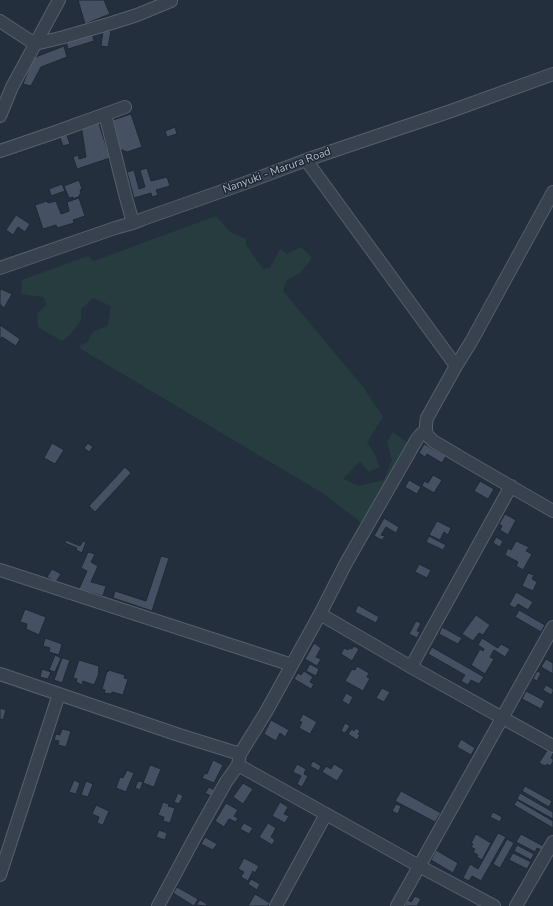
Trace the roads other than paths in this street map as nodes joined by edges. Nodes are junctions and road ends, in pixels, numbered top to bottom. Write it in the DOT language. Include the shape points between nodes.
graph roads {
  1 [pos="59,0"];
  2 [pos="171,1"];
  3 [pos="0,21"];
  4 [pos="35,44"];
  5 [pos="553,74"];
  6 [pos="125,107"];
  7 [pos="105,114"];
  8 [pos="0,116"];
  9 [pos="0,151"];
  10 [pos="306,160"];
  11 [pos="553,192"];
  12 [pos="133,223"];
  13 [pos="0,268"];
  14 [pos="456,366"];
  15 [pos="426,431"];
  16 [pos="511,486"];
  17 [pos="553,510"];
  18 [pos="0,570"];
  19 [pos="320,614"];
  20 [pos="553,627"];
  21 [pos="292,665"];
  22 [pos="411,667"];
  23 [pos="0,674"];
  24 [pos="59,694"];
  25 [pos="503,717"];
  26 [pos="553,746"];
  27 [pos="239,759"];
  28 [pos="326,814"];
  29 [pos="553,842"];
  30 [pos="419,866"];
  31 [pos="0,875"];
  32 [pos="158,906"];
  33 [pos="276,906"];
  34 [pos="397,906"];
  35 [pos="494,906"];
  36 [pos="516,906"];
  1 -- 4 [label="street"];
  2 -- 4 [label="street" via="112,23"];
  3 -- 4 [label="street"];
  4 -- 8 [label="street"];
  5 -- 10 [label="street, Nanyuki - Marura Road"];
  6 -- 7 [label="street"];
  7 -- 9 [label="street"];
  7 -- 12 [label="street"];
  10 -- 12 [label="street, Nanyuki - Marura Road"];
  10 -- 14 [label="street"];
  11 -- 14 [label="street"];
  12 -- 13 [label="street, Nanyuki - Marura Road"];
  14 -- 15 [label="street" via="427,418"];
  15 -- 16 [label="street" via="433,441"];
  15 -- 19 [label="street" via="417,439"];
  16 -- 17 [label="street"];
  16 -- 22 [label="street"];
  18 -- 21 [label="street"];
  19 -- 21 [label="street"];
  19 -- 22 [label="street"];
  20 -- 25 [label="street"];
  21 -- 27 [label="street"];
  22 -- 25 [label="street"];
  23 -- 24 [label="street"];
  24 -- 27 [label="street"];
  24 -- 31 [label="street"];
  25 -- 26 [label="street"];
  25 -- 30 [label="street"];
  27 -- 28 [label="street"];
  27 -- 32 [label="street"];
  28 -- 30 [label="street"];
  28 -- 33 [label="street"];
  29 -- 36 [label="street"];
  30 -- 34 [label="street"];
  30 -- 35 [label="street"];
}
